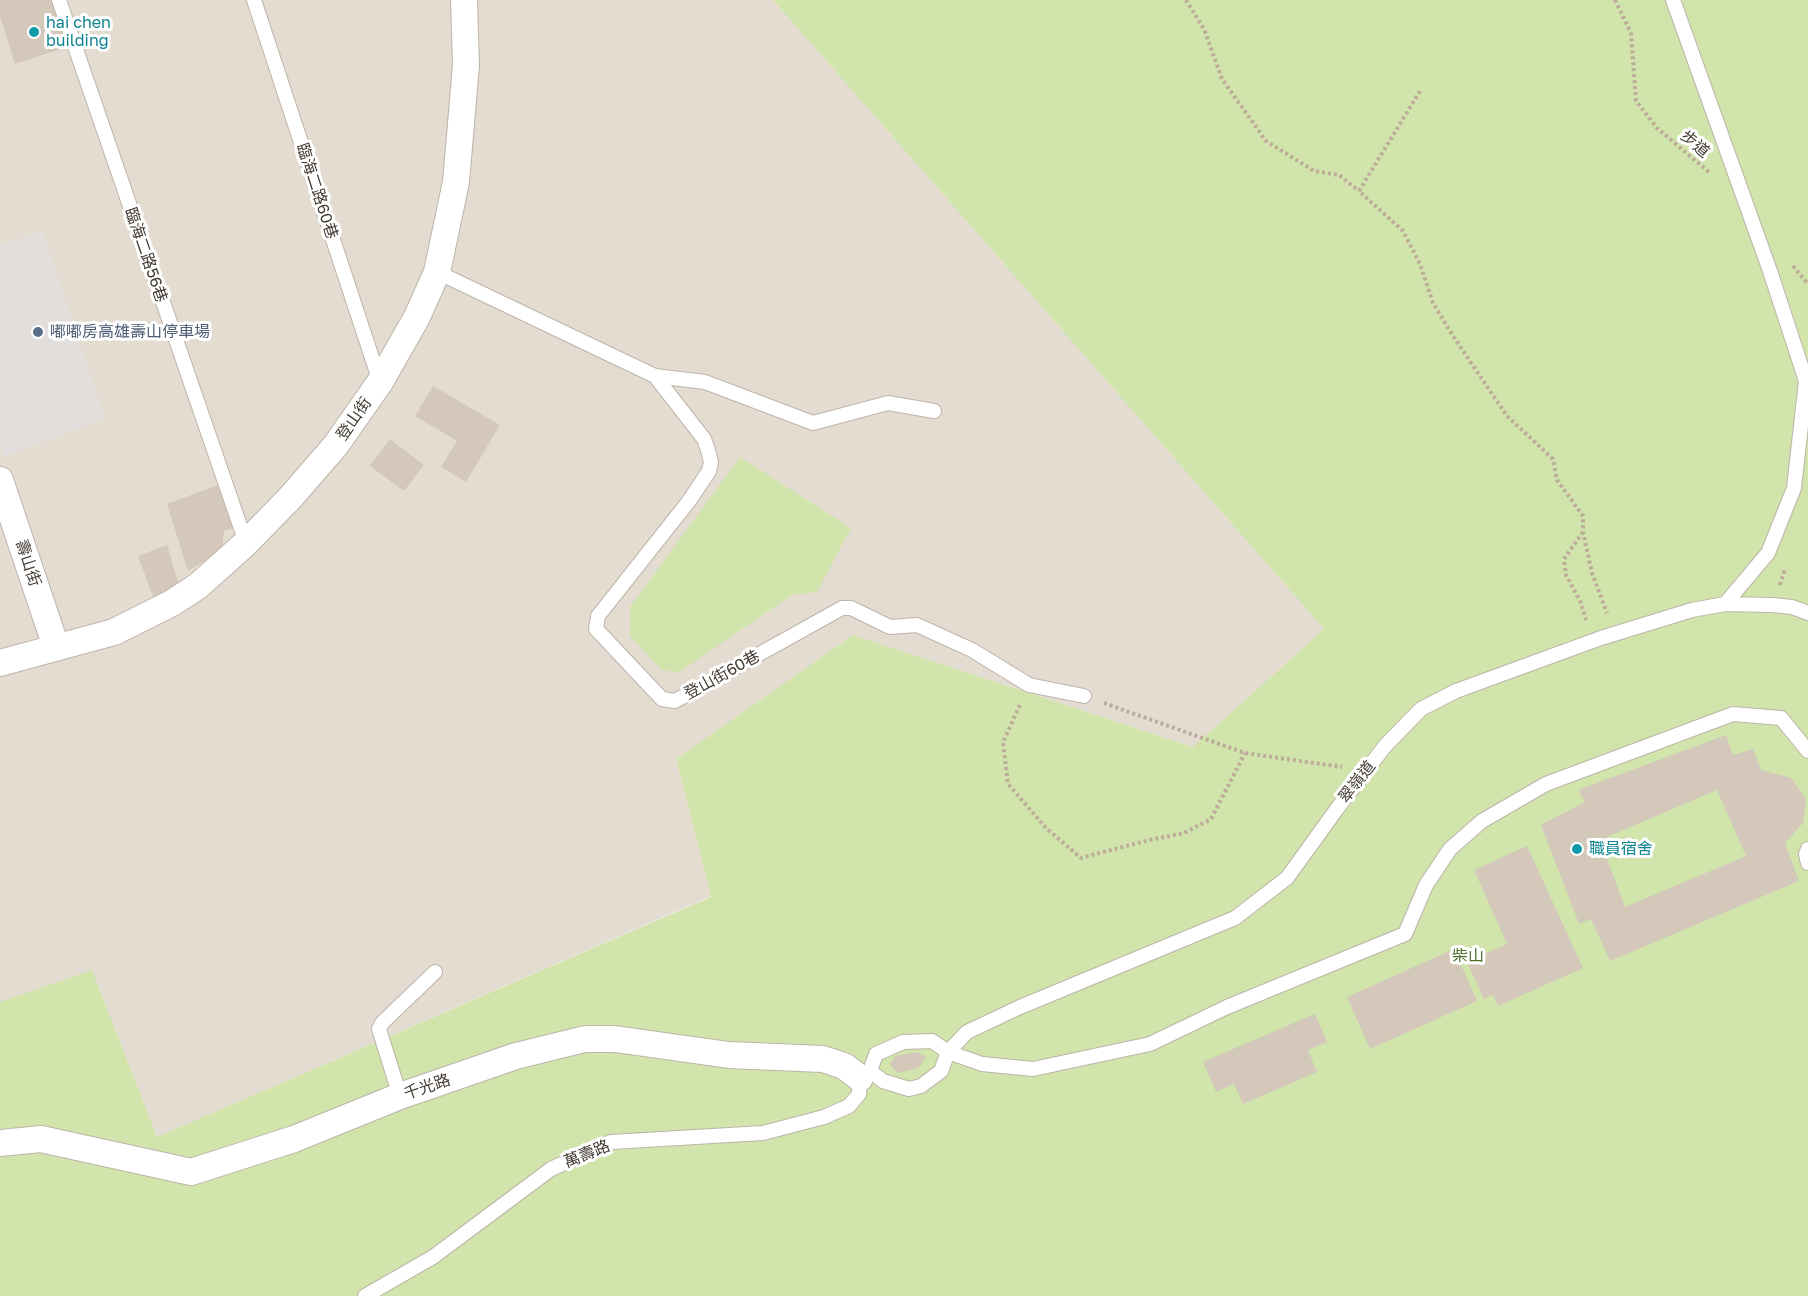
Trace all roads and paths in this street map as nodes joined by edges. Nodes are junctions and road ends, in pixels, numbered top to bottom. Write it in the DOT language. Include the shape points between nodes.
graph roads {
  1 [pos="58,0"];
  2 [pos="254,0"];
  3 [pos="464,0"];
  4 [pos="1186,0"];
  5 [pos="1615,0"];
  6 [pos="1673,0"];
  7 [pos="1420,91"];
  8 [pos="1715,177"];
  9 [pos="1359,191"];
  10 [pos="1793,265"];
  11 [pos="436,272"];
  12 [pos="1808,284"];
  13 [pos="655,376"];
  14 [pos="380,382"];
  15 [pos="934,411"];
  16 [pos="0,480"];
  17 [pos="1583,531"];
  18 [pos="246,543"];
  19 [pos="1725,604"];
  20 [pos="1808,613"];
  21 [pos="1588,627"];
  22 [pos="1614,634"];
  23 [pos="56,647"];
  24 [pos="0,663"];
  25 [pos="1029,685"];
  26 [pos="1084,696"];
  27 [pos="1808,751"];
  28 [pos="1245,753"];
  29 [pos="1366,771"];
  30 [pos="1808,849"];
  31 [pos="1808,863"];
  32 [pos="435,972"];
  33 [pos="948,1052"];
  34 [pos="865,1074"];
  35 [pos="400,1096"];
  36 [pos="0,1143"];
  37 [pos="365,1296"];
  1 -- 18 [label="lane, 臨海二路56巷"];
  2 -- 14 [label="lane, 臨海二路60巷"];
  3 -- 11 [label="street, 登山街" via="466,65 457,171"];
  4 -- 9 [label="path" via="1204,29 1222,79 1266,141 1314,171 1338,175"];
  5 -- 8 [label="path, 步道" via="1631,33 1636,101 1657,128"];
  6 -- 19 [label="lane" via="1806,381 1794,488 1768,553"];
  7 -- 9 [label="path"];
  9 -- 17 [label="path" via="1403,231 1433,303 1507,417 1552,459 1557,480 1583,516"];
  10 -- 12 [label="path"];
  11 -- 13 [label="lane, 登山街60巷"];
  11 -- 14 [label="street, 登山街" via="417,317"];
  13 -- 15 [label="lane, 登山街60巷" via="705,382 813,423 888,403"];
  13 -- 25 [label="lane, 登山街60巷" via="704,439 711,462 709,471 598,616 596,629 662,699 675,701 842,608 851,608 890,627 917,625 972,650"];
  14 -- 18 [label="street, 登山街" via="336,446"];
  16 -- 23 [label="street, 壽山街"];
  17 -- 21 [label="path" via="1564,559 1566,575"];
  17 -- 22 [label="path" via="1592,573"];
  18 -- 23 [label="street, 登山街" via="198,586 172,603 114,632"];
  19 -- 20 [label="lane, 翠嶺道" via="1792,607"];
  19 -- 22 [label="lane, 翠嶺道"];
  22 -- 29 [label="lane, 翠嶺道" via="1456,691 1420,709"];
  23 -- 24 [label="street, 登山街"];
  25 -- 26 [label="lane, 登山街60巷"];
  25 -- 28 [label="path" via="1003,742 1008,784 1046,828 1081,858 1184,833 1211,819"];
  26 -- 28 [label="path"];
  27 -- 33 [label="lane, 萬壽路" via="1781,718 1733,714 1546,784 1482,821 1450,849 1426,885 1405,934 1227,1007 1150,1044 1033,1069 982,1064"];
  28 -- 29 [label="path"];
  29 -- 33 [label="lane, 翠嶺道" via="1287,878 1234,918 1020,1007 967,1032"];
  30 -- 31 [label="lane"];
  32 -- 35 [label="lane" via="379,1029"];
  33 -- 34 [label="lane, 萬壽路" via="932,1041 903,1042 876,1054"];
  33 -- 34 [label="lane, 翠嶺道" via="942,1071 915,1088"];
  34 -- 35 [label="street, 千光路" via="823,1059 729,1055 615,1039 585,1039 516,1056"];
  34 -- 37 [label="lane, 萬壽路" via="859,1094 849,1106 824,1116 763,1133 611,1142 561,1164 433,1257"];
  35 -- 36 [label="street, 千光路" via="294,1139 191,1172 41,1139"];
}
